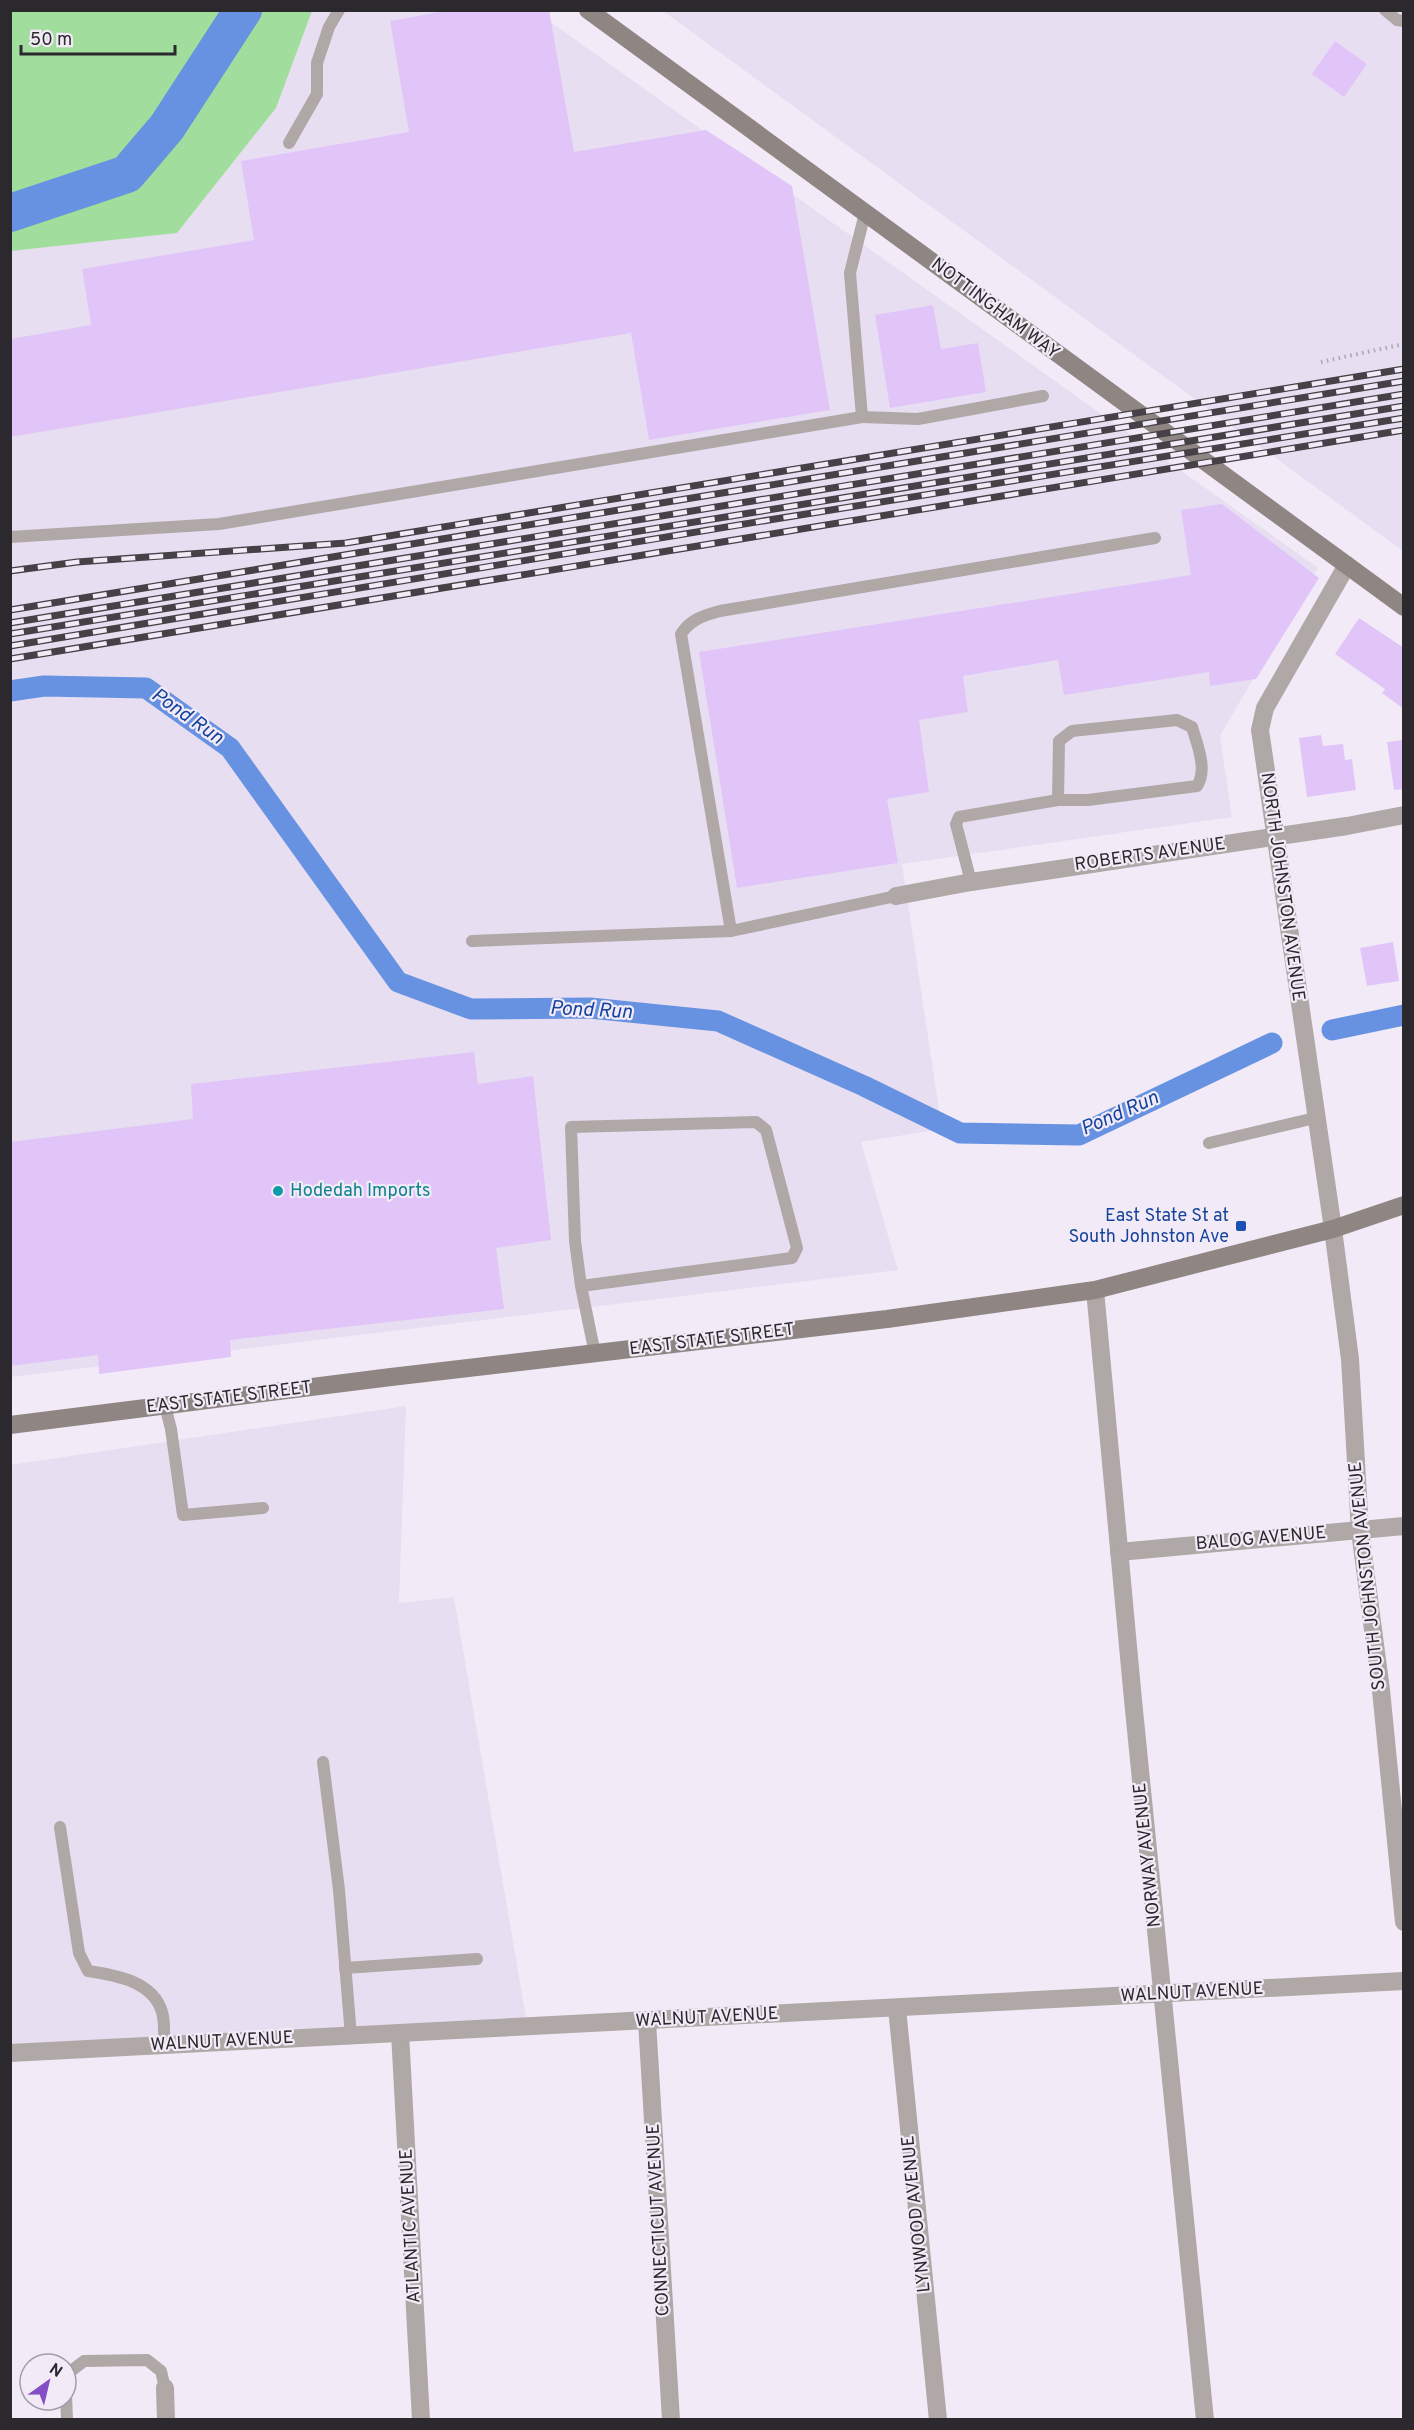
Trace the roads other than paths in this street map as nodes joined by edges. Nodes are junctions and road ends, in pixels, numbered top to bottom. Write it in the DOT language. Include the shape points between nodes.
graph roads {
  1 [pos="339,10"];
  2 [pos="588,10"];
  3 [pos="1385,10"];
  4 [pos="1404,21"];
  5 [pos="290,143"];
  6 [pos="865,213"];
  7 [pos="1043,396"];
  8 [pos="862,417"];
  9 [pos="10,537"];
  10 [pos="1155,538"];
  11 [pos="1347,565"];
  12 [pos="1404,607"];
  13 [pos="1062,800"];
  14 [pos="1404,815"];
  15 [pos="1275,837"];
  16 [pos="971,882"];
  17 [pos="896,896"];
  18 [pos="731,931"];
  19 [pos="471,941"];
  20 [pos="1315,1118"];
  21 [pos="1209,1143"];
  22 [pos="1404,1205"];
  23 [pos="1333,1229"];
  24 [pos="581,1286"];
  25 [pos="1095,1290"];
  26 [pos="595,1354"];
  27 [pos="165,1406"];
  28 [pos="10,1425"];
  29 [pos="263,1508"];
  30 [pos="1404,1526"];
  31 [pos="1360,1531"];
  32 [pos="1119,1552"];
  33 [pos="323,1762"];
  34 [pos="60,1827"];
  35 [pos="1404,1922"];
  36 [pos="477,1959"];
  37 [pos="345,1968"];
  38 [pos="1404,1981"];
  39 [pos="1162,1994"];
  40 [pos="897,2008"];
  41 [pos="647,2021"];
  42 [pos="400,2033"];
  43 [pos="351,2036"];
  44 [pos="164,2045"];
  45 [pos="10,2053"];
  46 [pos="78,2366"];
  47 [pos="165,2388"];
  48 [pos="166,2420"];
  49 [pos="422,2420"];
  50 [pos="670,2420"];
  51 [pos="938,2420"];
  52 [pos="1205,2420"];
  1 -- 5 [label="lane" via="317,63 317,94"];
  2 -- 6 [label="street, NOTTINGHAM WAY"];
  3 -- 4 [label="lane"];
  6 -- 8 [label="lane" via="850,273"];
  6 -- 11 [label="street, NOTTINGHAM WAY"];
  7 -- 8 [label="lane" via="918,419"];
  8 -- 9 [label="lane" via="219,524"];
  10 -- 18 [label="lane" via="720,611 697,618 687,626 681,634"];
  11 -- 12 [label="street, NOTTINGHAM WAY"];
  11 -- 15 [label="street, NORTH JOHNSTON AVENUE" via="1265,708 1260,730"];
  13 -- 13 [label="lane" via="1059,741 1072,731 1177,720 1192,728 1200,753 1201,780 1197,786"];
  13 -- 16 [label="lane" via="959,817 956,824"];
  14 -- 15 [label="street, ROBERTS AVENUE"];
  15 -- 16 [label="street, ROBERTS AVENUE"];
  15 -- 20 [label="street, NORTH JOHNSTON AVENUE"];
  16 -- 17 [label="street, ROBERTS AVENUE"];
  17 -- 18 [label="lane"];
  18 -- 19 [label="lane"];
  20 -- 21 [label="lane"];
  20 -- 23 [label="street, NORTH JOHNSTON AVENUE"];
  22 -- 23 [label="street, EAST STATE STREET"];
  23 -- 25 [label="street, EAST STATE STREET"];
  23 -- 31 [label="street, SOUTH JOHNSTON AVENUE" via="1350,1359"];
  24 -- 24 [label="lane" via="575,1241 571,1126 756,1122 766,1130 797,1248 792,1258"];
  24 -- 26 [label="lane"];
  25 -- 26 [label="street, EAST STATE STREET"];
  25 -- 32 [label="street, NORWAY AVENUE"];
  26 -- 27 [label="street, EAST STATE STREET"];
  27 -- 28 [label="street, EAST STATE STREET"];
  27 -- 29 [label="lane" via="183,1515"];
  30 -- 31 [label="street, BALOG AVENUE"];
  31 -- 32 [label="street, BALOG AVENUE"];
  31 -- 35 [label="street, SOUTH JOHNSTON AVENUE" via="1381,1690"];
  32 -- 39 [label="street, NORWAY AVENUE"];
  33 -- 37 [label="lane"];
  34 -- 44 [label="lane" via="79,1953 88,1971 146,1987 162,2011"];
  36 -- 37 [label="lane"];
  37 -- 43 [label="lane"];
  38 -- 39 [label="street, WALNUT AVENUE"];
  39 -- 40 [label="street, WALNUT AVENUE"];
  39 -- 52 [label="street, NORWAY AVENUE"];
  40 -- 41 [label="street, WALNUT AVENUE"];
  40 -- 51 [label="street, LYNWOOD AVENUE"];
  41 -- 42 [label="street, WALNUT AVENUE"];
  41 -- 50 [label="street, CONNECTICUT AVENUE"];
  42 -- 43 [label="street, WALNUT AVENUE"];
  42 -- 49 [label="street, ATLANTIC AVENUE"];
  43 -- 44 [label="street, WALNUT AVENUE"];
  44 -- 45 [label="street, WALNUT AVENUE"];
  46 -- 47 [label="lane" via="84,2361 147,2360 160,2371"];
  47 -- 48 [label="street"];
}
